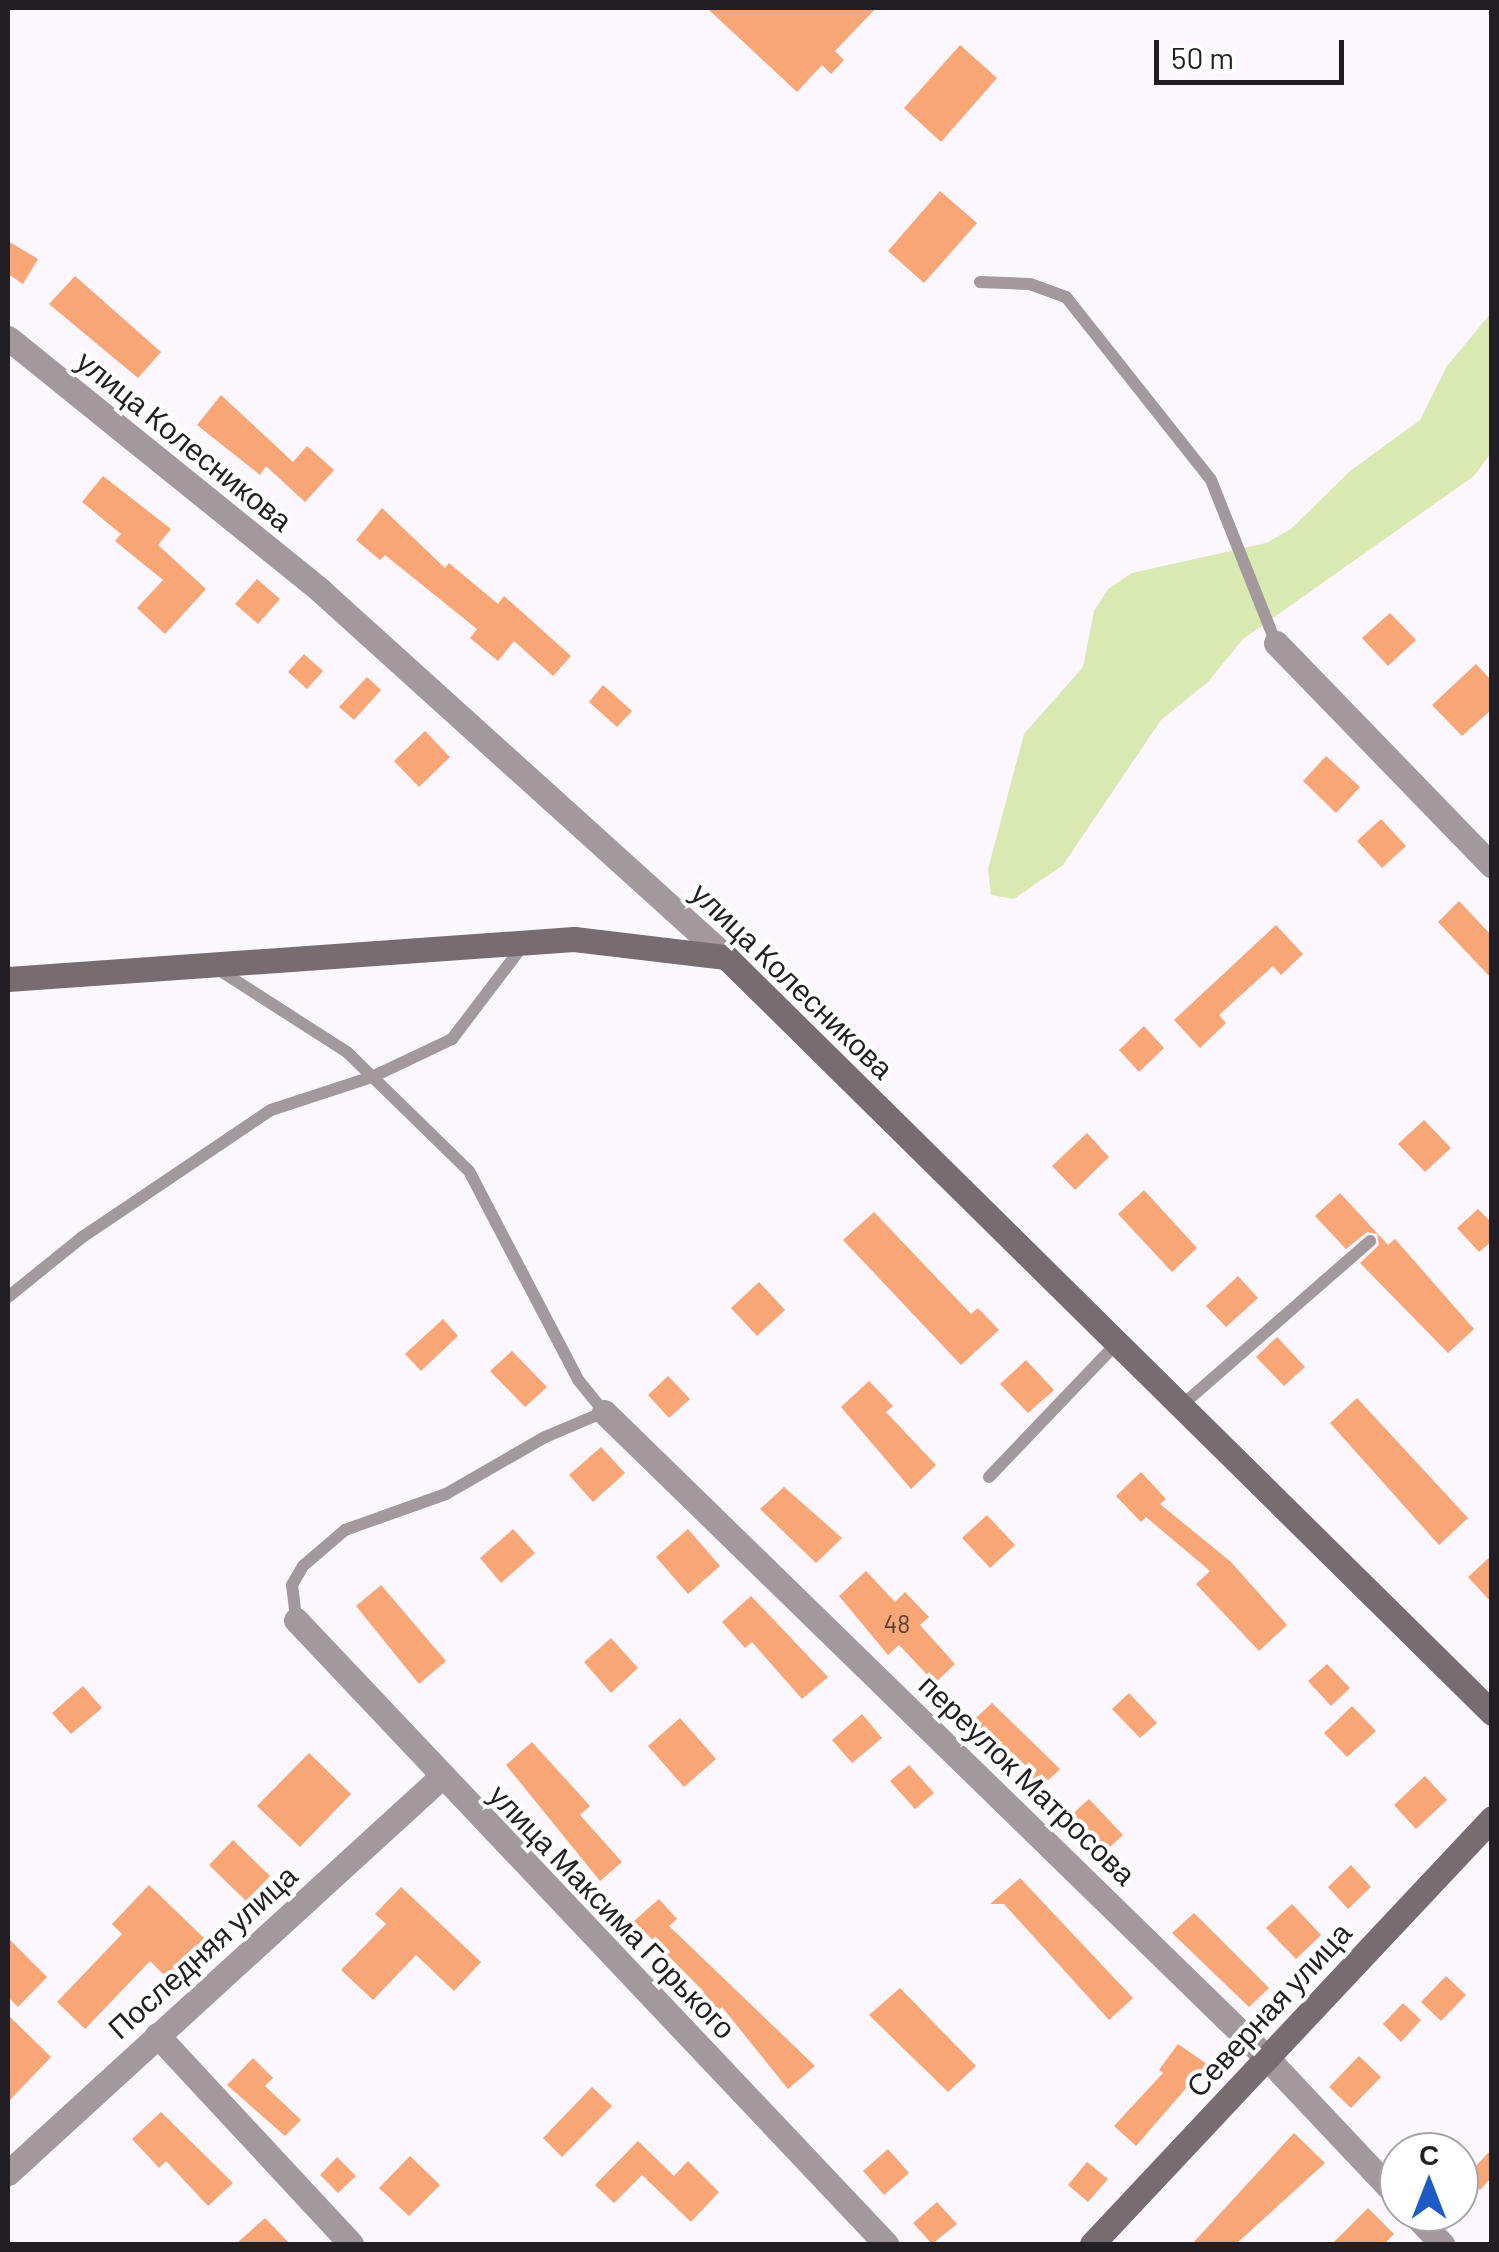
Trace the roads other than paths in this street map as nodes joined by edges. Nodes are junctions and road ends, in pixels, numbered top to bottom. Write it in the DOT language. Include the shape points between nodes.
graph roads {
  1 [pos="980,282"];
  2 [pos="8,338"];
  3 [pos="1276,643"];
  4 [pos="1492,866"];
  5 [pos="525,943"];
  6 [pos="726,957"];
  7 [pos="216,968"];
  8 [pos="8,979"];
  9 [pos="372,1077"];
  10 [pos="1370,1241"];
  11 [pos="8,1297"];
  12 [pos="1117,1343"];
  13 [pos="1181,1406"];
  14 [pos="604,1412"];
  15 [pos="989,1477"];
  16 [pos="296,1620"];
  17 [pos="1492,1713"];
  18 [pos="440,1778"];
  19 [pos="1492,1818"];
  20 [pos="157,2035"];
  21 [pos="1267,2058"];
  22 [pos="8,2173"];
  23 [pos="1379,2177"];
  24 [pos="351,2244"];
  25 [pos="886,2244"];
  26 [pos="1092,2244"];
  1 -- 3 [label="lane" via="1030,284 1066,297 1211,480"];
  2 -- 6 [label="street, улица Колесникова" via="320,591"];
  3 -- 4 [label="street"];
  5 -- 6 [label="street" via="625,942"];
  5 -- 7 [label="street"];
  5 -- 9 [label="lane" via="452,1039"];
  6 -- 12 [label="street, улица Колесникова"];
  7 -- 8 [label="street"];
  7 -- 9 [label="lane" via="347,1052"];
  9 -- 11 [label="lane" via="271,1110 81,1238"];
  9 -- 14 [label="lane" via="469,1171 579,1380"];
  10 -- 13 [label="lane"];
  12 -- 13 [label="street, улица Колесникова"];
  12 -- 15 [label="lane"];
  13 -- 17 [label="street, улица Колесникова"];
  14 -- 16 [label="lane" via="446,1494 344,1530 303,1566 292,1585"];
  14 -- 21 [label="street, переулок Матросова"];
  16 -- 18 [label="street, улица Максима Горького"];
  18 -- 20 [label="street, Последняя улица"];
  18 -- 25 [label="street, улица Максима Горького"];
  19 -- 21 [label="street, Северная улица"];
  20 -- 22 [label="street, Последняя улица"];
  20 -- 24 [label="street"];
  21 -- 23 [label="street, переулок Матросова"];
  21 -- 26 [label="street, Северная улица"];
}
